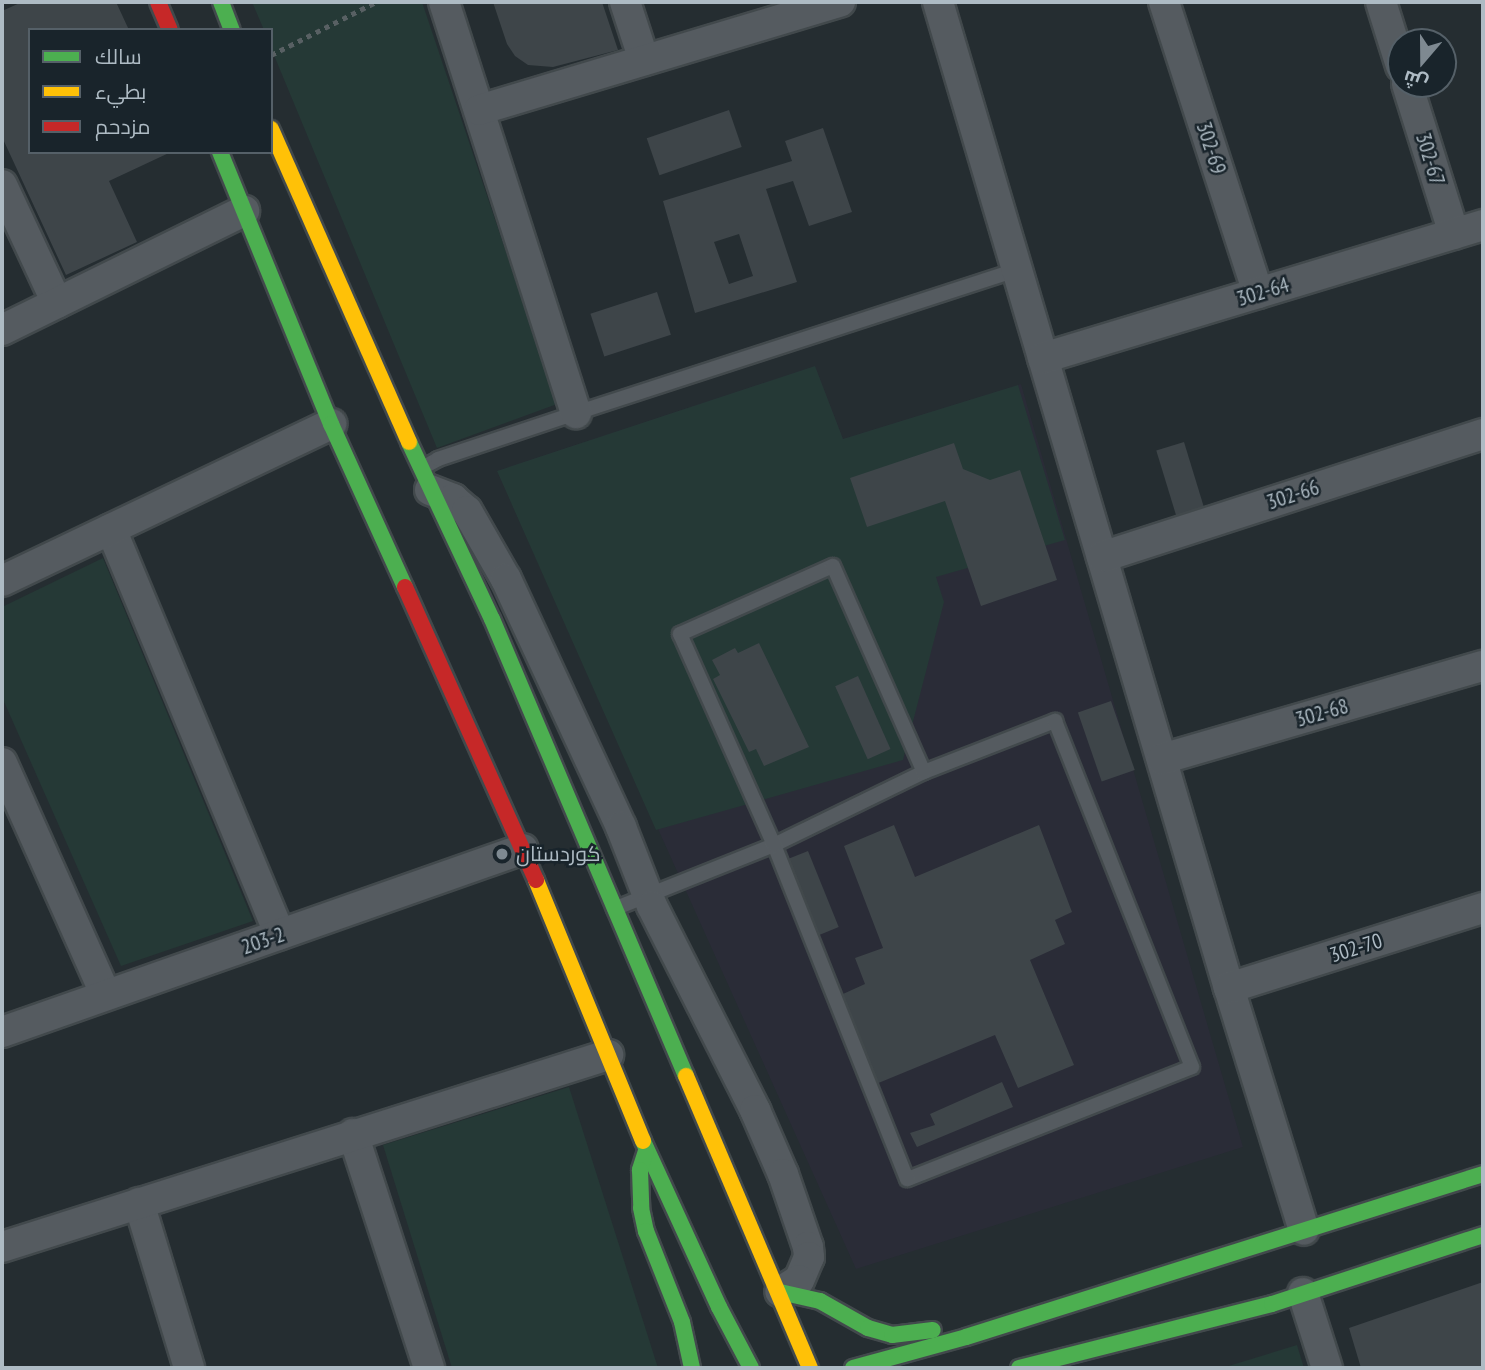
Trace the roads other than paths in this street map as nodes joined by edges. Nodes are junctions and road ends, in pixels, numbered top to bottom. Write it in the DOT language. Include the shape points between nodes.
graph roads {
  1 [pos="158,2"];
  2 [pos="220,2"];
  3 [pos="444,2"];
  4 [pos="625,2"];
  5 [pos="841,2"];
  6 [pos="938,2"];
  7 [pos="1164,2"];
  8 [pos="1381,2"];
  9 [pos="169,28"];
  10 [pos="231,28"];
  11 [pos="1389,28"];
  12 [pos="644,60"];
  13 [pos="1411,98"];
  14 [pos="479,110"];
  15 [pos="273,134"];
  16 [pos="221,154"];
  17 [pos="2,185"];
  18 [pos="244,212"];
  19 [pos="1483,225"];
  20 [pos="1454,234"];
  21 [pos="1015,270"];
  22 [pos="1258,293"];
  23 [pos="57,303"];
  24 [pos="2,330"];
  25 [pos="1043,358"];
  26 [pos="576,413"];
  27 [pos="331,424"];
  28 [pos="1483,434"];
  29 [pos="425,479"];
  30 [pos="111,529"];
  31 [pos="1102,557"];
  32 [pos="2,581"];
  33 [pos="1483,666"];
  34 [pos="1162,760"];
  35 [pos="2,763"];
  36 [pos="924,772"];
  37 [pos="774,845"];
  38 [pos="523,849"];
  39 [pos="646,895"];
  40 [pos="1483,908"];
  41 [pos="613,910"];
  42 [pos="280,934"];
  43 [pos="1229,988"];
  44 [pos="106,995"];
  45 [pos="2,1032"];
  46 [pos="608,1055"];
  47 [pos="353,1134"];
  48 [pos="646,1149"];
  49 [pos="1483,1174"];
  50 [pos="139,1203"];
  51 [pos="1304,1230"];
  52 [pos="1483,1235"];
  53 [pos="2,1247"];
  54 [pos="779,1292"];
  55 [pos="1303,1293"];
  56 [pos="1002,1326"];
  57 [pos="189,1368"];
  58 [pos="429,1368"];
  59 [pos="692,1368"];
  60 [pos="751,1368"];
  61 [pos="810,1368"];
  62 [pos="853,1368"];
  63 [pos="1019,1368"];
  64 [pos="1327,1368"];
  1 -- 9 [label="main road"];
  2 -- 10 [label="main road"];
  3 -- 14 [label="street"];
  4 -- 12 [label="street"];
  5 -- 12 [label="street"];
  6 -- 21 [label="street"];
  7 -- 22 [label="street, 302-69"];
  8 -- 11 [label="street"];
  12 -- 14 [label="street"];
  13 -- 20 [label="street, 302-67"];
  14 -- 26 [label="street"];
  15 -- 29 [label="main road"];
  16 -- 18 [label="main road"];
  17 -- 23 [label="street"];
  18 -- 23 [label="street"];
  18 -- 27 [label="main road"];
  19 -- 20 [label="street, 302-64"];
  20 -- 22 [label="street, 302-64"];
  21 -- 25 [label="street"];
  21 -- 26 [label="lane"];
  22 -- 25 [label="street, 302-64"];
  23 -- 24 [label="street"];
  25 -- 31 [label="street"];
  26 -- 29 [label="lane" via="438,459"];
  27 -- 30 [label="street"];
  27 -- 38 [label="main road"];
  28 -- 31 [label="street, 302-66"];
  29 -- 39 [label="street" via="467,511 506,579 621,827"];
  29 -- 41 [label="main road" via="492,619"];
  30 -- 32 [label="street"];
  30 -- 42 [label="street"];
  31 -- 34 [label="street"];
  33 -- 34 [label="street, 302-68"];
  34 -- 43 [label="street"];
  35 -- 44 [label="street"];
  36 -- 37 [label="lane"];
  36 -- 37 [label="lane" via="833,566 680,634"];
  36 -- 37 [label="lane" via="1055,721 1192,1067 906,1179"];
  37 -- 39 [label="lane"];
  38 -- 42 [label="street, 203-2"];
  38 -- 46 [label="main road"];
  39 -- 41 [label="lane"];
  39 -- 54 [label="street" via="755,1110 808,1247 806,1270"];
  40 -- 43 [label="street, 302-70"];
  41 -- 54 [label="main road"];
  42 -- 44 [label="street, 203-2"];
  43 -- 51 [label="street"];
  44 -- 45 [label="street, 203-2"];
  46 -- 47 [label="street"];
  46 -- 48 [label="main road"];
  47 -- 50 [label="street"];
  47 -- 58 [label="street"];
  48 -- 59 [label="main road" via="640,1170 641,1208 682,1322"];
  48 -- 60 [label="main road"];
  49 -- 51 [label="main road"];
  50 -- 53 [label="street"];
  50 -- 57 [label="street"];
  51 -- 56 [label="main road"];
  52 -- 55 [label="main road"];
  54 -- 56 [label="main road" via="820,1301 868,1328 892,1335 920,1334 975,1318"];
  54 -- 61 [label="main road"];
  55 -- 63 [label="main road"];
  55 -- 64 [label="street"];
  56 -- 62 [label="main road"];
}
